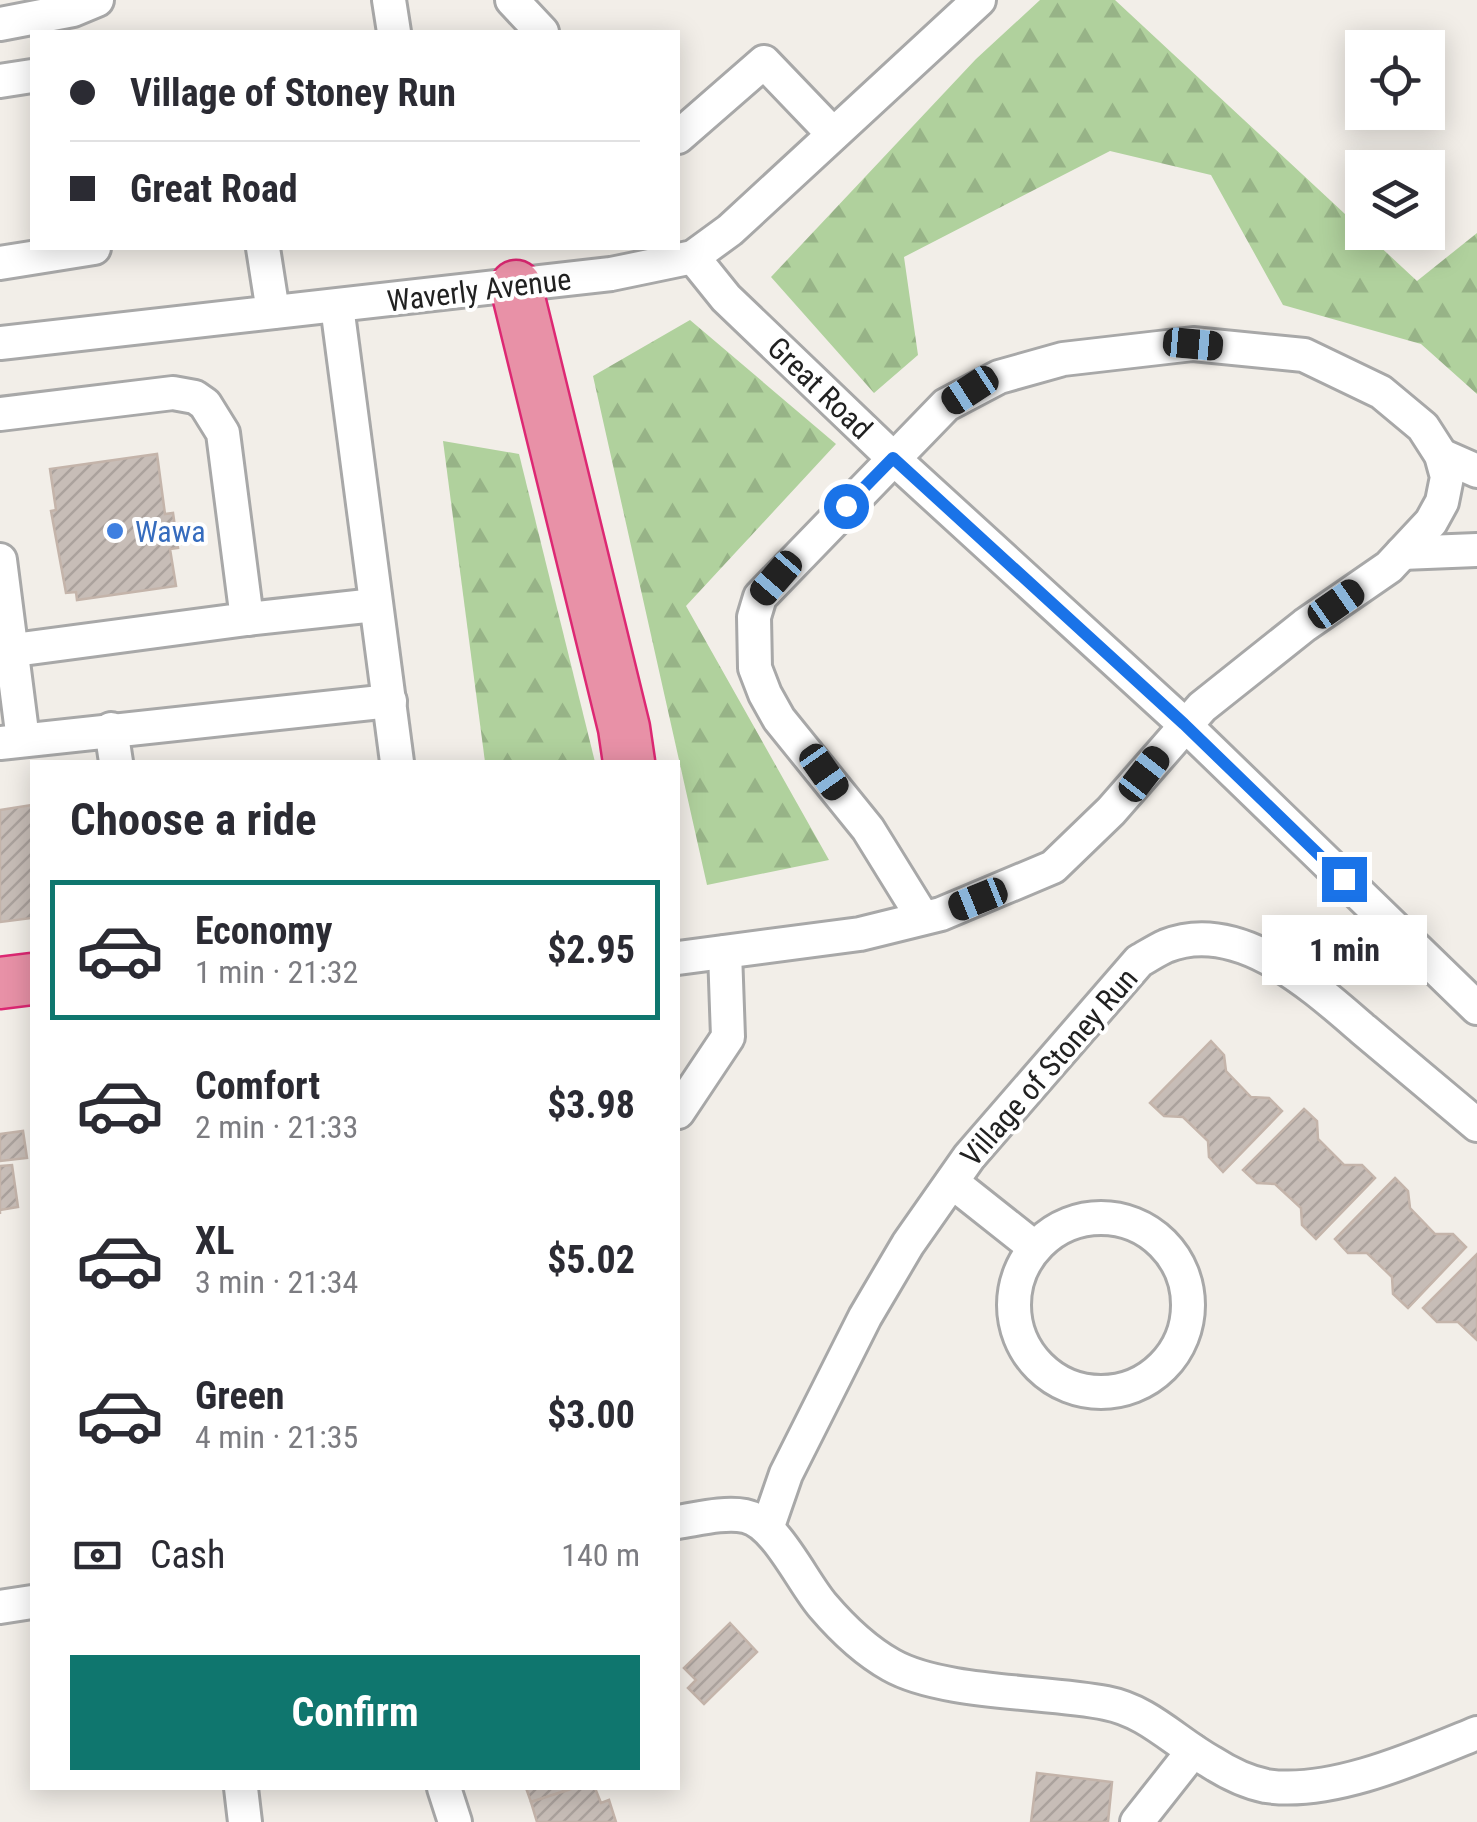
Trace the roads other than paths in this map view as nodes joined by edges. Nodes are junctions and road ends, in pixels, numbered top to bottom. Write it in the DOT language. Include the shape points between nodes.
graph roads {
  1 [pos="96,0"];
  2 [pos="389,0"];
  3 [pos="512,0"];
  4 [pos="979,0"];
  5 [pos="0,24"];
  6 [pos="394,30"];
  7 [pos="540,30"];
  8 [pos="30,76"];
  9 [pos="0,81"];
  10 [pos="833,134"];
  11 [pos="680,135"];
  12 [pos="81,250"];
  13 [pos="263,250"];
  14 [pos="692,256"];
  15 [pos="0,262"];
  16 [pos="516,286"];
  17 [pos="337,306"];
  18 [pos="273,312"];
  19 [pos="6,342"];
  20 [pos="0,374"];
  21 [pos="0,414"];
  22 [pos="1441,456"];
  23 [pos="893,458"];
  24 [pos="1477,471"];
  25 [pos="1477,550"];
  26 [pos="1402,553"];
  27 [pos="0,560"];
  28 [pos="375,606"];
  29 [pos="246,619"];
  30 [pos="5,651"];
  31 [pos="390,701"];
  32 [pos="1184,724"];
  33 [pos="111,729"];
  34 [pos="12,741"];
  35 [pos="116,760"];
  36 [pos="397,760"];
  37 [pos="629,760"];
  38 [pos="922,918"];
  39 [pos="725,952"];
  40 [pos="680,958"];
  41 [pos="30,979"];
  42 [pos="0,983"];
  43 [pos="1477,1008"];
  44 [pos="680,1109"];
  45 [pos="1477,1125"];
  46 [pos="952,1182"];
  47 [pos="1034,1248"];
  48 [pos="680,1522"];
  49 [pos="768,1526"];
  50 [pos="30,1602"];
  51 [pos="0,1607"];
  52 [pos="1477,1733"];
  53 [pos="1194,1751"];
  54 [pos="241,1790"];
  55 [pos="445,1790"];
  56 [pos="246,1822"];
  57 [pos="455,1822"];
  58 [pos="1138,1822"];
  1 -- 5 [label="street"];
  2 -- 6 [label="street"];
  3 -- 7 [label="street"];
  4 -- 10 [label="street, Waverly Avenue"];
  8 -- 9 [label="street"];
  10 -- 11 [label="street" via="764,62"];
  10 -- 14 [label="street, Waverly Avenue" via="730,230"];
  12 -- 15 [label="street"];
  13 -- 18 [label="street"];
  14 -- 16 [label="street, Waverly Avenue"];
  14 -- 23 [label="street, Great Road" via="726,298"];
  16 -- 17 [label="street, Waverly Avenue"];
  16 -- 37 [label="highway"];
  17 -- 18 [label="street, Waverly Avenue"];
  17 -- 28 [label="street"];
  18 -- 19 [label="street, Waverly Avenue"];
  19 -- 20 [label="street"];
  21 -- 29 [label="street" via="172,393 205,404 224,433"];
  22 -- 23 [label="street" via="1423,427 1381,392 1304,354 1193,344 1030,365 946,406"];
  22 -- 24 [label="street"];
  22 -- 26 [label="street" via="1447,477 1442,502"];
  23 -- 32 [label="street, Great Road"];
  23 -- 38 [label="street" via="760,597 755,668 779,719 868,829"];
  25 -- 26 [label="street"];
  26 -- 32 [label="street"];
  27 -- 30 [label="street"];
  28 -- 29 [label="street"];
  28 -- 31 [label="street"];
  29 -- 30 [label="street"];
  30 -- 34 [label="street"];
  31 -- 33 [label="street"];
  31 -- 36 [label="street"];
  32 -- 38 [label="street" via="1054,868"];
  32 -- 43 [label="street, Great Road"];
  33 -- 34 [label="street"];
  33 -- 35 [label="street"];
  38 -- 39 [label="street" via="860,934"];
  39 -- 40 [label="street"];
  39 -- 44 [label="street" via="728,1037"];
  41 -- 42 [label="highway"];
  45 -- 46 [label="street, Village of Stoney Run" via="1276,960 1204,941 1169,945 1139,961"];
  46 -- 47 [label="street"];
  46 -- 49 [label="street, Village of Stoney Run" via="864,1317 786,1474"];
  47 -- 47 [label="street" via="1019,1274 1014,1304 1030,1356 1050,1376 1075,1388 1130,1388 1174,1354 1186,1329 1183,1275 1168,1248 1145,1229 1116,1218 1086,1218 1058,1228"];
  48 -- 49 [label="street" via="746,1516"];
  49 -- 53 [label="street" via="820,1603 892,1666 945,1682 1111,1704 1148,1718"];
  50 -- 51 [label="street"];
  52 -- 53 [label="street" via="1382,1770 1303,1785 1268,1786 1235,1776"];
  53 -- 58 [label="street"];
  54 -- 56 [label="street"];
  55 -- 57 [label="street"];
}
